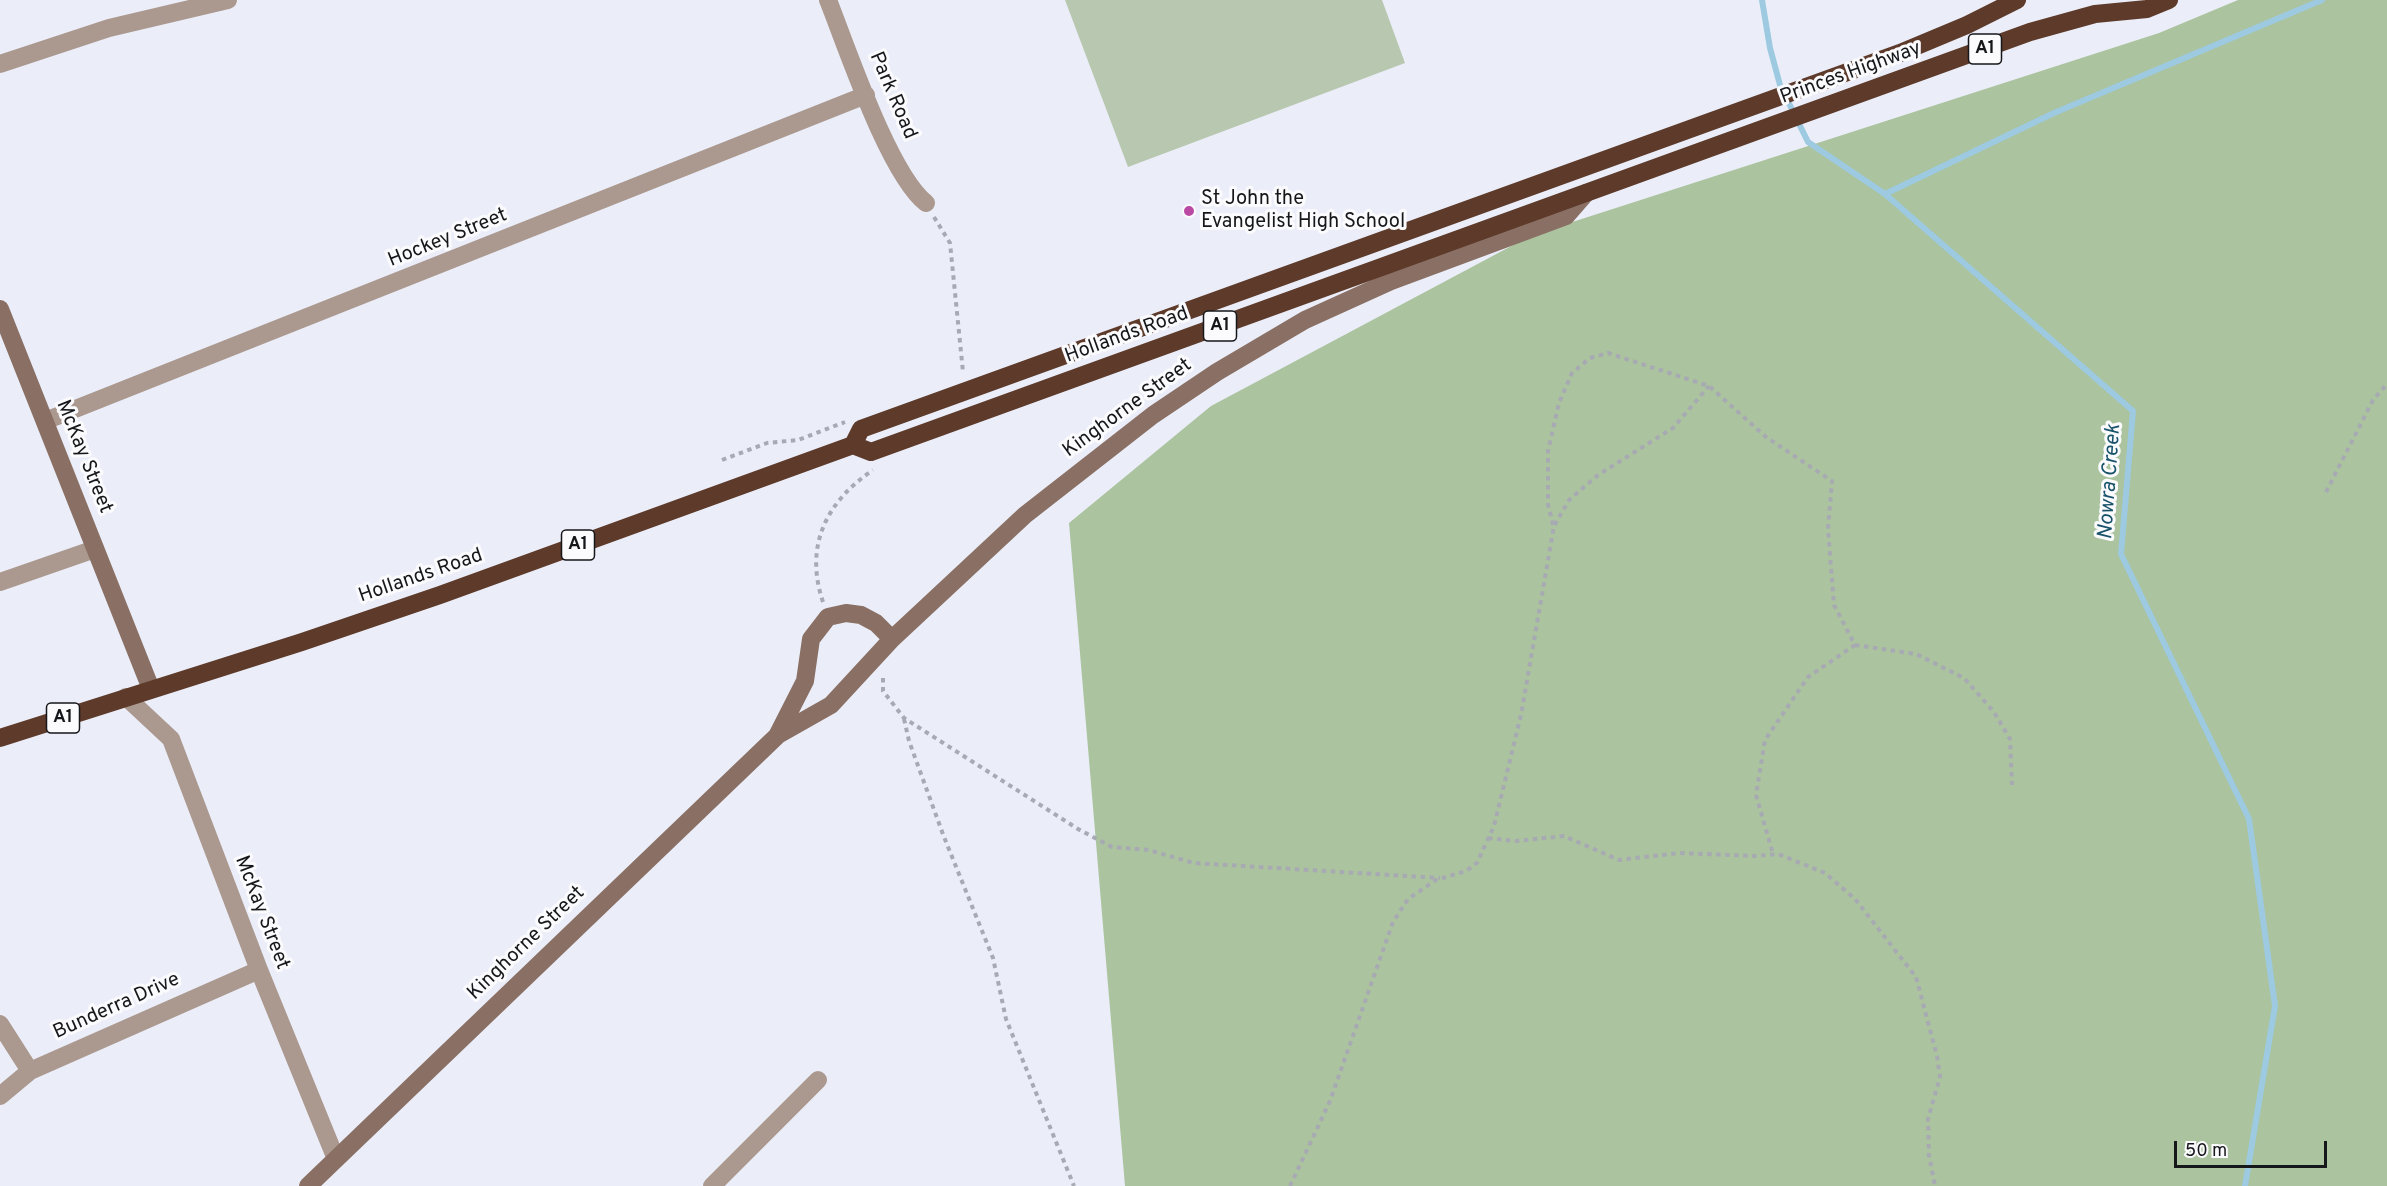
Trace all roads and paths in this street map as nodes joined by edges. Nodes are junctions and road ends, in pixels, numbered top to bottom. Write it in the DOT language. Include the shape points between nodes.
graph roads {
  1 [pos="228,0"];
  2 [pos="828,0"];
  3 [pos="2016,0"];
  4 [pos="2169,0"];
  5 [pos="2127,5"];
  6 [pos="0,64"];
  7 [pos="866,95"];
  8 [pos="1556,178"];
  9 [pos="1586,193"];
  10 [pos="926,203"];
  11 [pos="0,309"];
  12 [pos="963,375"];
  13 [pos="2387,384"];
  14 [pos="1709,386"];
  15 [pos="45,422"];
  16 [pos="853,445"];
  17 [pos="883,466"];
  18 [pos="2326,492"];
  19 [pos="1554,526"];
  20 [pos="95,549"];
  21 [pos="0,582"];
  22 [pos="828,617"];
  23 [pos="892,639"];
  24 [pos="1855,645"];
  25 [pos="883,674"];
  26 [pos="151,689"];
  27 [pos="126,697"];
  28 [pos="904,718"];
  29 [pos="778,735"];
  30 [pos="0,738"];
  31 [pos="2012,785"];
  32 [pos="1488,838"];
  33 [pos="1773,854"];
  34 [pos="1442,879"];
  35 [pos="259,970"];
  36 [pos="0,1024"];
  37 [pos="30,1071"];
  38 [pos="818,1080"];
  39 [pos="0,1096"];
  40 [pos="336,1159"];
  41 [pos="308,1186"];
  42 [pos="712,1186"];
  43 [pos="1074,1186"];
  44 [pos="1290,1186"];
  45 [pos="1935,1186"];
  1 -- 6 [label="street" via="109,28"];
  2 -- 7 [label="street, Park Road"];
  3 -- 8 [label="highway, Princes Highway / A1" via="1967,26"];
  4 -- 5 [label="highway, A1" via="2159,6"];
  5 -- 9 [label="highway, Princes Highway / A1" via="2064,21"];
  7 -- 10 [label="street, Park Road" via="906,182"];
  7 -- 15 [label="street, Hockey Street"];
  8 -- 16 [label="highway, Hollands Road / A1" via="861,429"];
  9 -- 16 [label="highway, Hollands Road / A1" via="871,452"];
  9 -- 23 [label="main road, Kinghorne Street" via="1566,216 1390,281 1305,320 1217,372 1153,415 1025,515"];
  10 -- 12 [label="path" via="950,243"];
  11 -- 15 [label="main road, McKay Street"];
  13 -- 18 [label="path" via="2373,400"];
  14 -- 19 [label="path" via="1673,428 1598,475 1569,500"];
  14 -- 19 [label="path" via="1608,353 1590,358 1572,373 1559,403 1548,451 1548,504"];
  14 -- 24 [label="path" via="1766,437 1832,481 1828,529 1834,605"];
  15 -- 20 [label="main road, McKay Street"];
  16 -- 26 [label="highway, Hollands Road / A1" via="440,595"];
  17 -- 22 [label="path" via="843,492 825,522 818,543 816,572"];
  19 -- 32 [label="path" via="1521,715"];
  20 -- 21 [label="street"];
  20 -- 26 [label="main road, McKay Street"];
  22 -- 23 [label="main road" via="861,615"];
  22 -- 29 [label="main road, Kinghorne Street" via="811,639 805,681"];
  23 -- 29 [label="main road, Kinghorne Street" via="831,705"];
  24 -- 31 [label="path" via="1916,654 1964,678 1994,712 2010,739"];
  24 -- 33 [label="path" via="1808,677 1765,740 1756,795"];
  25 -- 28 [label="path" via="883,691"];
  26 -- 27 [label="highway, Hollands Road / A1"];
  27 -- 30 [label="highway, Hollands Road / A1"];
  27 -- 35 [label="street, McKay Street" via="171,739"];
  28 -- 34 [label="path" via="1112,847 1149,850 1194,863"];
  28 -- 43 [label="path" via="944,837 993,958 1006,1019"];
  29 -- 40 [label="main road, Kinghorne Street"];
  32 -- 33 [label="path" via="1516,841 1564,836 1620,860 1679,853"];
  32 -- 34 [label="path" via="1477,863"];
  33 -- 45 [label="path" via="1825,873 1856,899 1916,977 1940,1077 1928,1119"];
  34 -- 44 [label="path" via="1408,899 1394,922 1330,1101"];
  35 -- 37 [label="street, Bunderra Drive"];
  35 -- 40 [label="street, McKay Street"];
  36 -- 37 [label="street"];
  37 -- 39 [label="street, Bunderra Drive"];
  38 -- 42 [label="street"];
  40 -- 41 [label="main road, Kinghorne Street"];
}
